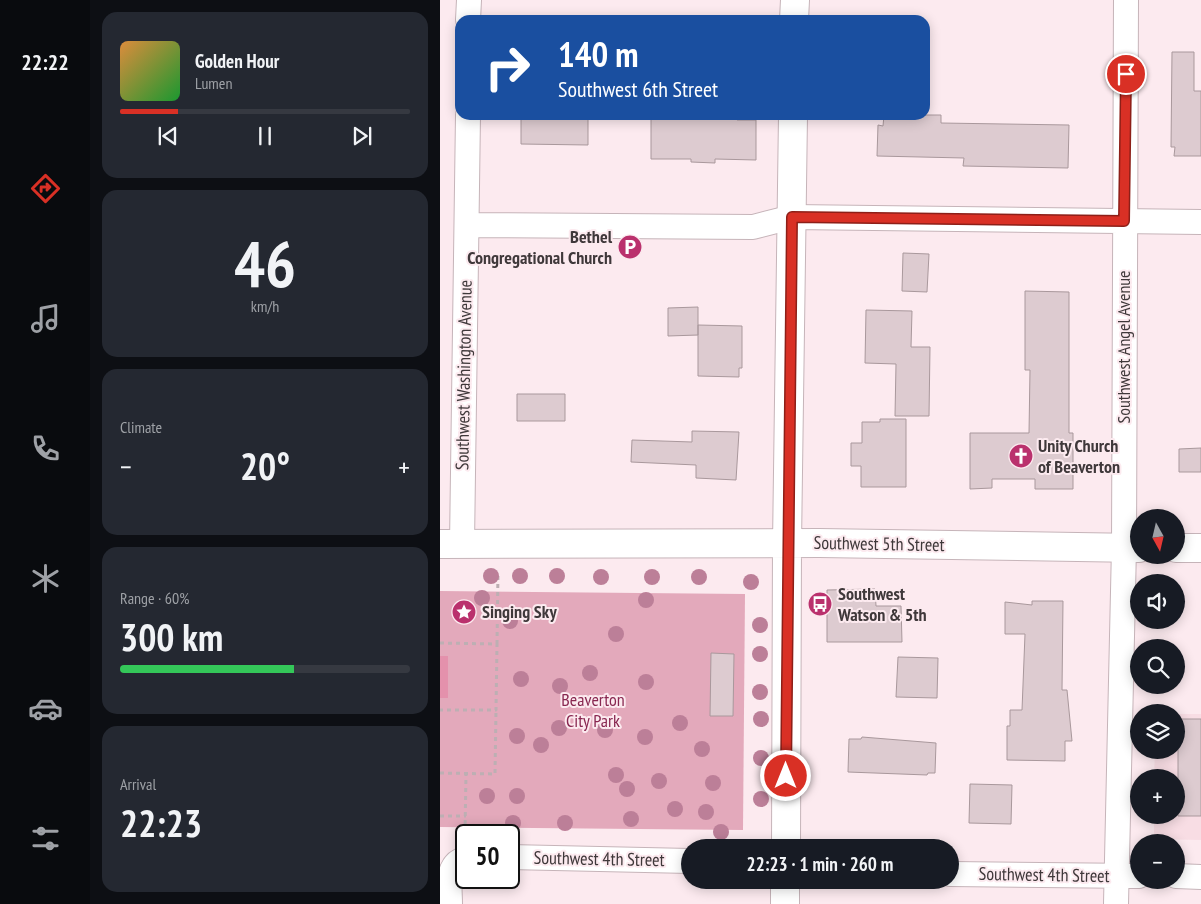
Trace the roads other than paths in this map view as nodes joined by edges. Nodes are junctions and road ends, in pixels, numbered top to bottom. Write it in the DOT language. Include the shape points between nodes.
graph roads {
  1 [pos="469,0"];
  2 [pos="795,0"];
  3 [pos="1126,0"];
  4 [pos="468,15"];
  5 [pos="794,15"];
  6 [pos="468,120"];
  7 [pos="793,120"];
  8 [pos="792,217"];
  9 [pos="1124,221"];
  10 [pos="1201,222"];
  11 [pos="467,225"];
  12 [pos="1130,509"];
  13 [pos="451,544"];
  14 [pos="787,544"];
  15 [pos="1130,547"];
  16 [pos="1185,548"];
  17 [pos="1201,548"];
  18 [pos="1131,564"];
  19 [pos="786,839"];
  20 [pos="520,857"];
  21 [pos="681,861"];
  22 [pos="959,874"];
  23 [pos="1127,876"];
  24 [pos="1185,876"];
  25 [pos="1201,877"];
  26 [pos="455,884"];
  27 [pos="786,889"];
  28 [pos="450,904"];
  29 [pos="785,904"];
  30 [pos="1116,904"];
  1 -- 4 [label="street"];
  2 -- 5 [label="main road"];
  3 -- 9 [label="street, Southwest Angel Avenue"];
  6 -- 11 [label="street, Southwest Washington Avenue"];
  7 -- 8 [label="main road"];
  8 -- 9 [label="street"];
  8 -- 11 [label="street" via="753,228"];
  8 -- 14 [label="main road"];
  9 -- 10 [label="street"];
  9 -- 12 [label="street, Southwest Angel Avenue"];
  11 -- 13 [label="street, Southwest Washington Avenue"];
  13 -- 14 [label="main road, Southwest 5th Street"];
  14 -- 15 [label="main road, Southwest 5th Street"];
  14 -- 19 [label="main road"];
  16 -- 17 [label="main road"];
  18 -- 23 [label="street, Southwest Angel Avenue"];
  20 -- 21 [label="street, Southwest 4th Street"];
  22 -- 23 [label="street, Southwest 4th Street"];
  23 -- 30 [label="street, Southwest Angel Avenue"];
  24 -- 25 [label="street"];
  26 -- 28 [label="street"];
  27 -- 29 [label="main road"];
}
